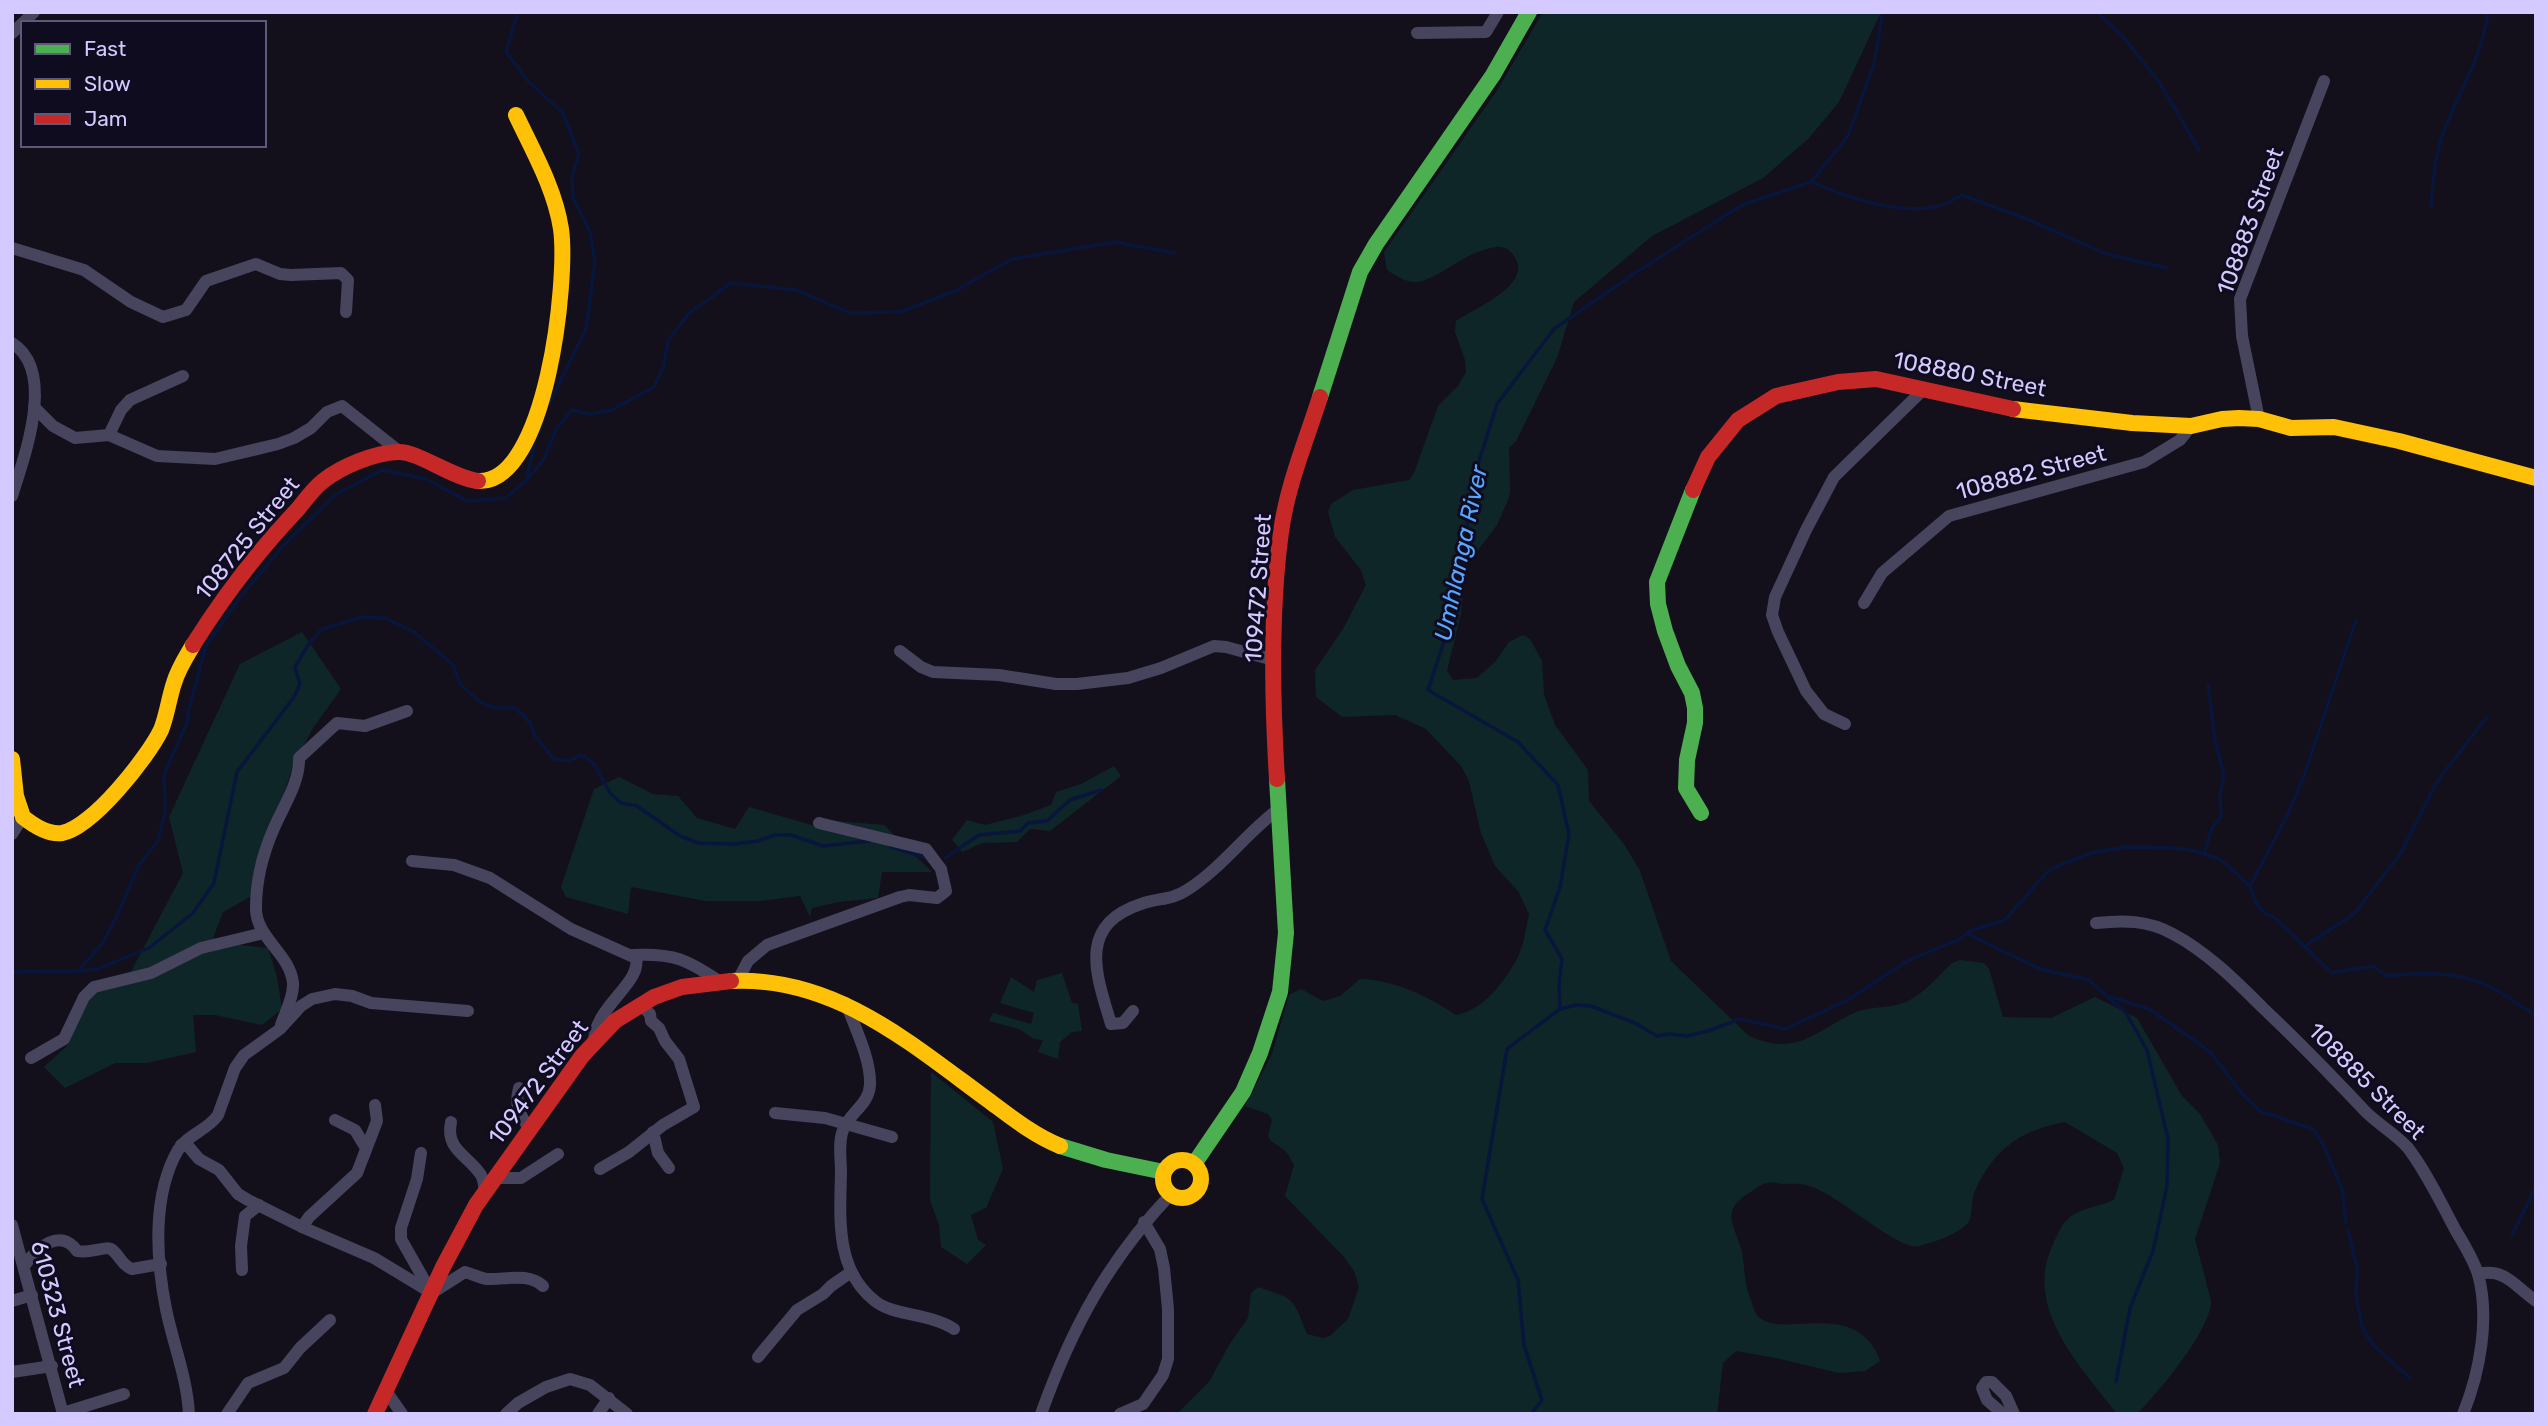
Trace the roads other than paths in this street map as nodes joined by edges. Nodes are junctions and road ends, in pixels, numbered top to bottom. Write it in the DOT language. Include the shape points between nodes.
graph roads {
  1 [pos="1498,12"];
  2 [pos="1529,12"];
  3 [pos="1417,33"];
  4 [pos="2324,81"];
  5 [pos="516,115"];
  6 [pos="12,248"];
  7 [pos="346,312"];
  8 [pos="12,343"];
  9 [pos="183,376"];
  10 [pos="1924,389"];
  11 [pos="34,407"];
  12 [pos="2259,419"];
  13 [pos="2191,426"];
  14 [pos="109,435"];
  15 [pos="400,452"];
  16 [pos="2536,478"];
  17 [pos="15,480"];
  18 [pos="12,496"];
  19 [pos="1864,603"];
  20 [pos="900,651"];
  21 [pos="1274,660"];
  22 [pos="407,711"];
  23 [pos="1845,724"];
  24 [pos="12,759"];
  25 [pos="1280,808"];
  26 [pos="1701,813"];
  27 [pos="23,817"];
  28 [pos="819,823"];
  29 [pos="12,834"];
  30 [pos="412,861"];
  31 [pos="2096,923"];
  32 [pos="264,933"];
  33 [pos="633,955"];
  34 [pos="738,980"];
  35 [pos="719,981"];
  36 [pos="846,1003"];
  37 [pos="640,1004"];
  38 [pos="468,1011"];
  39 [pos="1133,1011"];
  40 [pos="280,1029"];
  41 [pos="594,1042"];
  42 [pos="31,1058"];
  43 [pos="519,1088"];
  44 [pos="376,1105"];
  45 [pos="775,1113"];
  46 [pos="335,1120"];
  47 [pos="451,1122"];
  48 [pos="845,1124"];
  49 [pos="530,1130"];
  50 [pos="653,1132"];
  51 [pos="892,1137"];
  52 [pos="181,1145"];
  53 [pos="366,1149"];
  54 [pos="421,1153"];
  55 [pos="558,1154"];
  56 [pos="1194,1164"];
  57 [pos="669,1168"];
  58 [pos="600,1169"];
  59 [pos="1164,1172"];
  60 [pos="495,1178"];
  61 [pos="485,1193"];
  62 [pos="1171,1194"];
  63 [pos="259,1205"];
  64 [pos="1144,1222"];
  65 [pos="12,1225"];
  66 [pos="302,1227"];
  67 [pos="161,1264"];
  68 [pos="24,1266"];
  69 [pos="242,1270"];
  70 [pos="850,1272"];
  71 [pos="2478,1274"];
  72 [pos="543,1286"];
  73 [pos="432,1293"];
  74 [pos="32,1295"];
  75 [pos="12,1301"];
  76 [pos="2536,1301"];
  77 [pos="330,1320"];
  78 [pos="954,1329"];
  79 [pos="758,1357"];
  80 [pos="51,1366"];
  81 [pos="12,1372"];
  82 [pos="386,1391"];
  83 [pos="124,1394"];
  84 [pos="609,1398"];
  85 [pos="63,1413"];
  86 [pos="188,1414"];
  87 [pos="227,1414"];
  88 [pos="375,1414"];
  89 [pos="402,1414"];
  90 [pos="506,1414"];
  91 [pos="598,1414"];
  92 [pos="627,1414"];
  93 [pos="1041,1414"];
  94 [pos="1120,1414"];
  95 [pos="2003,1414"];
  96 [pos="2014,1414"];
  97 [pos="2463,1414"];
  1 -- 3 [label="street" via="1486,32"];
  2 -- 21 [label="street, 109472 Street" via="1493,75 1360,272 1288,499 1278,565"];
  4 -- 12 [label="street, 108883 Street" via="2240,299 2242,336"];
  5 -- 15 [label="street" via="555,204 564,261 560,313 531,433 508,470 488,481 470,479"];
  6 -- 7 [label="street" via="84,270 119,295 163,317 186,310 205,281 256,264 280,274 341,273 348,280"];
  8 -- 11 [label="street" via="31,367"];
  9 -- 14 [label="street" via="130,400"];
  10 -- 13 [label="street, 108880 Street" via="2008,408"];
  10 -- 23 [label="street" via="1833,477 1775,597 1772,615 1806,691 1824,714"];
  10 -- 26 [label="street, 108880 Street" via="1875,379 1776,396 1738,420 1708,457 1657,582 1665,631 1693,700 1695,723 1686,788"];
  11 -- 14 [label="street" via="68,435"];
  11 -- 17 [label="street" via="26,452"];
  12 -- 13 [label="street, 108880 Street" via="2222,419"];
  12 -- 16 [label="street, 108880 Street" via="2291,428 2355,431"];
  13 -- 19 [label="street, 108882 Street" via="2180,440 2144,462 1949,516 1882,573"];
  14 -- 15 [label="street" via="157,456 223,458 295,438 342,406"];
  15 -- 27 [label="street, 108725 Street" via="330,476 266,544 187,656 172,684 160,732 122,786 70,831 46,830"];
  17 -- 18 [label="street"];
  20 -- 21 [label="street" via="933,671 1056,684 1128,678 1214,646"];
  21 -- 25 [label="street, 109472 Street"];
  22 -- 32 [label="street" via="365,726 337,723 299,758 300,770 258,876 255,910"];
  24 -- 27 [label="street"];
  25 -- 39 [label="street" via="1187,890 1121,912 1106,925 1097,942 1095,966 1111,1024 1123,1023"];
  25 -- 56 [label="street, 109472 Street" via="1286,933 1280,992 1243,1092"];
  27 -- 29 [label="street"];
  28 -- 34 [label="street" via="926,849 941,869 946,891 937,898 900,897 782,938 757,952"];
  30 -- 33 [label="street" via="454,865 490,878 570,929"];
  31 -- 71 [label="street, 108885 Street" via="2119,920 2157,926 2193,946 2240,985 2408,1148"];
  32 -- 40 [label="street" via="283,955 293,981"];
  32 -- 42 [label="street" via="201,948 151,973 94,987 84,997 64,1039"];
  33 -- 35 [label="street" via="664,954"];
  33 -- 41 [label="street" via="636,969 597,1022"];
  34 -- 35 [label="street, 109472 Street"];
  34 -- 36 [label="street, 109472 Street" via="767,982"];
  35 -- 37 [label="street, 109472 Street" via="685,986"];
  36 -- 48 [label="street" via="867,1062 870,1089"];
  36 -- 59 [label="street, 109472 Street" via="1050,1142 1091,1157"];
  37 -- 41 [label="street, 109472 Street"];
  37 -- 50 [label="street" via="677,1055 694,1107"];
  38 -- 40 [label="street" via="324,996 301,1006"];
  40 -- 52 [label="street" via="244,1055 216,1119"];
  41 -- 49 [label="street, 109472 Street"];
  43 -- 49 [label="street" via="516,1101"];
  44 -- 53 [label="street" via="377,1121"];
  45 -- 48 [label="street"];
  46 -- 53 [label="street" via="355,1130"];
  47 -- 61 [label="street" via="448,1133 453,1145 483,1177"];
  48 -- 51 [label="street"];
  48 -- 70 [label="street" via="840,1229"];
  49 -- 60 [label="street, 109472 Street"];
  50 -- 57 [label="street" via="658,1153"];
  50 -- 58 [label="street"];
  52 -- 63 [label="street" via="223,1174 238,1194"];
  52 -- 67 [label="street" via="163,1191"];
  53 -- 66 [label="street" via="357,1173"];
  54 -- 73 [label="street" via="401,1239"];
  55 -- 60 [label="street" via="521,1178"];
  56 -- 59 [label="street" via="1179,1160"];
  56 -- 62 [label="street" via="1201,1178 1199,1188 1186,1197"];
  59 -- 62 [label="street"];
  60 -- 61 [label="street, 109472 Street"];
  61 -- 73 [label="street, 109472 Street"];
  62 -- 64 [label="street"];
  63 -- 66 [label="street"];
  63 -- 69 [label="street" via="245,1216"];
  64 -- 93 [label="street" via="1093,1295"];
  64 -- 94 [label="street" via="1160,1249 1164,1268 1168,1359 1163,1376 1143,1404"];
  65 -- 68 [label="street, 610323 Street"];
  66 -- 73 [label="street" via="374,1258"];
  67 -- 68 [label="street" via="132,1269 111,1249 88,1254 77,1251 72,1243 56,1240 34,1252"];
  67 -- 86 [label="street"];
  68 -- 74 [label="street, 610323 Street"];
  70 -- 78 [label="street" via="880,1305 942,1321"];
  70 -- 79 [label="street" via="797,1310"];
  71 -- 76 [label="street" via="2504,1274"];
  71 -- 97 [label="street, 108885 Street" via="2480,1364"];
  72 -- 73 [label="street" via="513,1277 488,1279 465,1272"];
  73 -- 82 [label="street, 109472 Street"];
  74 -- 75 [label="street"];
  74 -- 80 [label="street, 610323 Street"];
  77 -- 87 [label="street" via="284,1368 248,1383"];
  80 -- 81 [label="street"];
  80 -- 85 [label="street, 610323 Street"];
  82 -- 88 [label="street, 109472 Street"];
  82 -- 89 [label="street"];
  83 -- 85 [label="street"];
  84 -- 90 [label="street" via="570,1379 546,1387"];
  84 -- 91 [label="street"];
  84 -- 92 [label="street"];
  95 -- 96 [label="street" via="1984,1396 1986,1382 2002,1391"];
}
